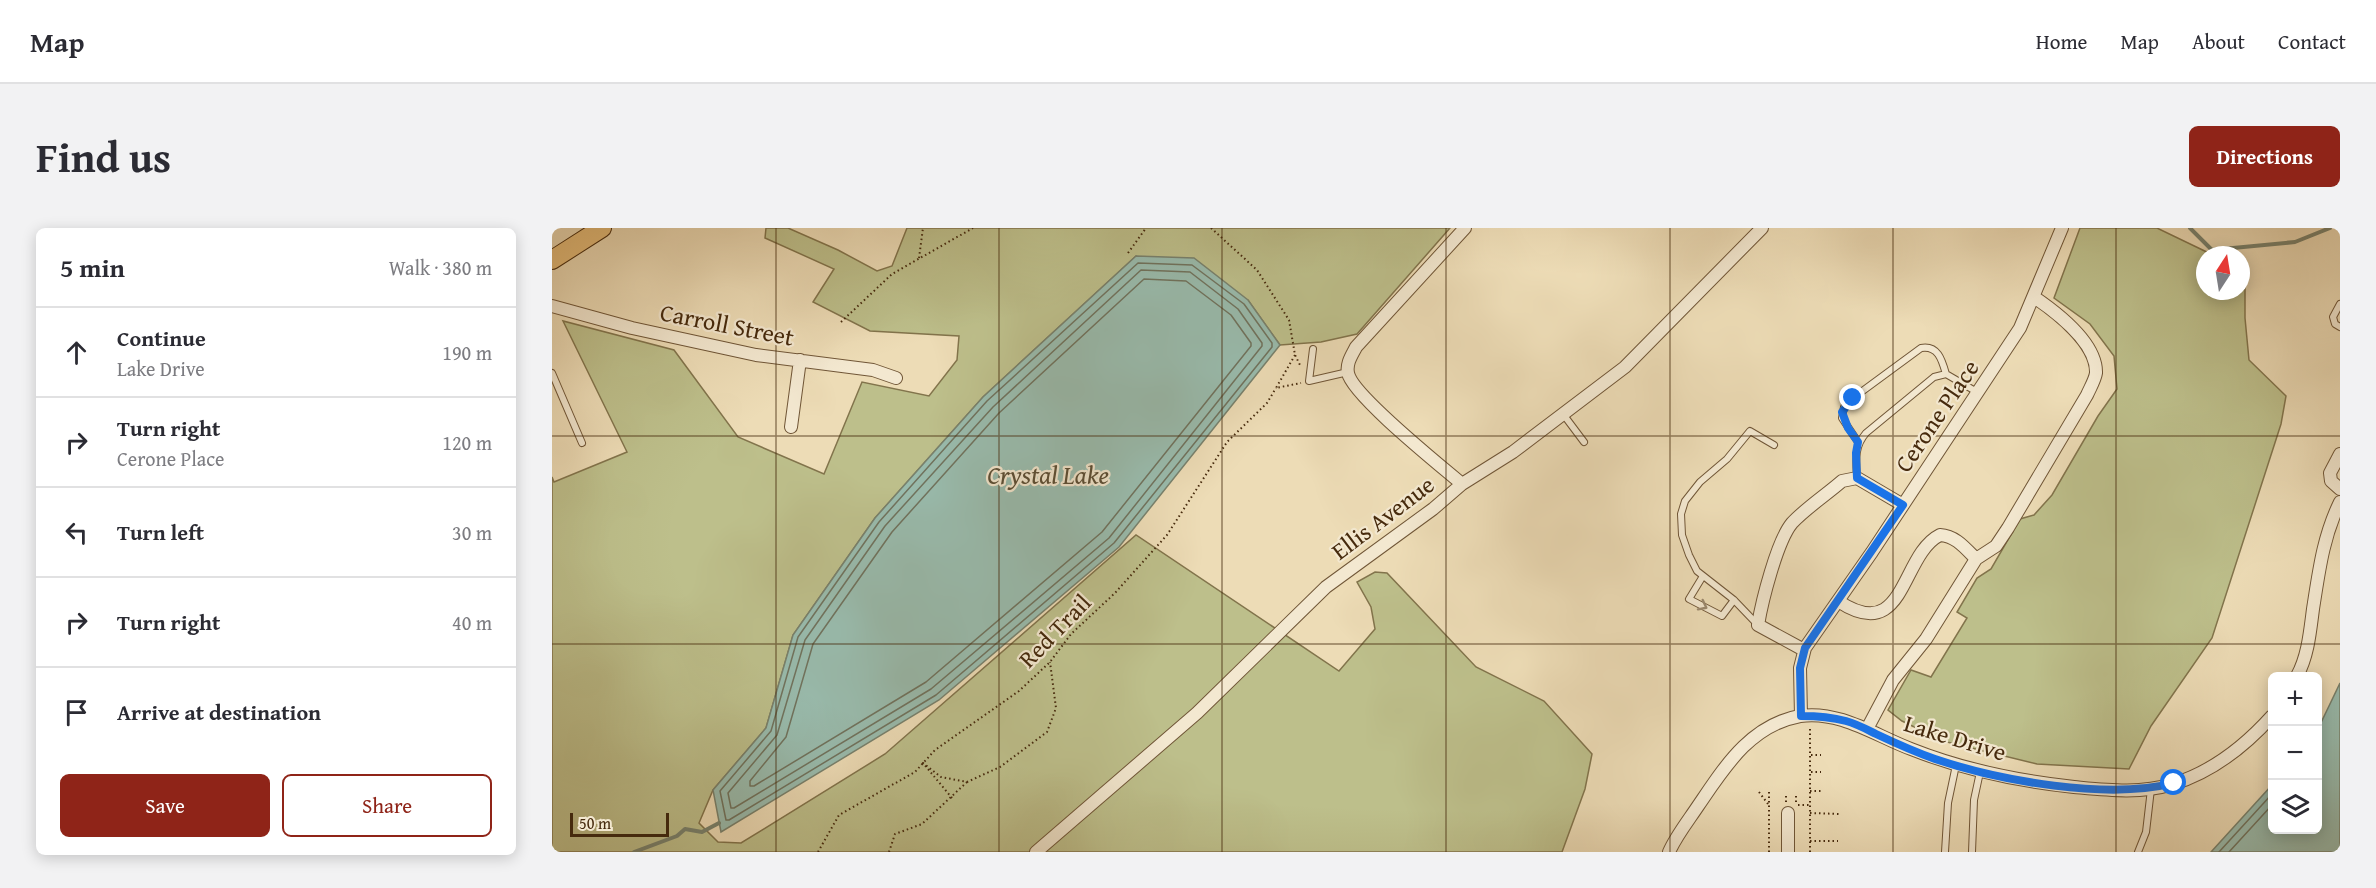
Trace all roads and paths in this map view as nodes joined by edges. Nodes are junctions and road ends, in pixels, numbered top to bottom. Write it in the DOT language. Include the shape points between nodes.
graph roads {
  1 [pos="602,228"];
  2 [pos="923,228"];
  3 [pos="973,228"];
  4 [pos="1146,228"];
  5 [pos="1211,228"];
  6 [pos="1465,228"];
  7 [pos="1762,228"];
  8 [pos="2062,228"];
  9 [pos="1128,253"];
  10 [pos="919,258"];
  11 [pos="552,261"];
  12 [pos="2034,297"];
  13 [pos="2340,304"];
  14 [pos="552,306"];
  15 [pos="841,322"];
  16 [pos="2340,327"];
  17 [pos="1313,349"];
  18 [pos="1295,355"];
  19 [pos="800,360"];
  20 [pos="1348,372"];
  21 [pos="552,374"];
  22 [pos="1946,374"];
  23 [pos="896,378"];
  24 [pos="1309,381"];
  25 [pos="1276,388"];
  26 [pos="1977,393"];
  27 [pos="1563,414"];
  28 [pos="791,427"];
  29 [pos="1584,442"];
  30 [pos="1858,442"];
  31 [pos="582,443"];
  32 [pos="1774,445"];
  33 [pos="2340,454"];
  34 [pos="1857,478"];
  35 [pos="1462,484"];
  36 [pos="2340,489"];
  37 [pos="2340,502"];
  38 [pos="1903,505"];
  39 [pos="1976,559"];
  40 [pos="1703,576"];
  41 [pos="1734,600"];
  42 [pos="1838,601"];
  43 [pos="1758,625"];
  44 [pos="1804,650"];
  45 [pos="1050,662"];
  46 [pos="2298,672"];
  47 [pos="1806,720"];
  48 [pos="2268,720"];
  49 [pos="1867,729"];
  50 [pos="1811,755"];
  51 [pos="1821,755"];
  52 [pos="923,763"];
  53 [pos="1956,765"];
  54 [pos="1810,772"];
  55 [pos="1821,772"];
  56 [pos="1980,772"];
  57 [pos="967,782"];
  58 [pos="2151,789"];
  59 [pos="1810,791"];
  60 [pos="1821,791"];
  61 [pos="1760,792"];
  62 [pos="1768,792"];
  63 [pos="1786,793"];
  64 [pos="1796,793"];
  65 [pos="952,798"];
  66 [pos="1768,804"];
  67 [pos="1790,808"];
  68 [pos="1810,813"];
  69 [pos="1839,814"];
  70 [pos="1838,840"];
  71 [pos="1810,841"];
  72 [pos="818,852"];
  73 [pos="889,852"];
  74 [pos="1036,852"];
  75 [pos="1669,852"];
  76 [pos="1769,852"];
  77 [pos="1788,852"];
  78 [pos="1810,852"];
  79 [pos="1945,852"];
  80 [pos="1972,852"];
  81 [pos="2138,852"];
  1 -- 11 [label="main road"];
  2 -- 10 [label="path"];
  3 -- 10 [label="path"];
  4 -- 9 [label="path"];
  5 -- 18 [label="path" via="1257,270 1289,320"];
  6 -- 20 [label="street" via="1356,346"];
  7 -- 27 [label="street, Ellis Avenue" via="1625,367"];
  8 -- 12 [label="street, Cerone Place"];
  10 -- 15 [label="path" via="892,274"];
  12 -- 26 [label="street, Cerone Place" via="2020,328"];
  12 -- 39 [label="street" via="2054,310 2085,342 2095,360 2096,375 1996,546"];
  13 -- 16 [label="lane" via="2333,317"];
  14 -- 19 [label="street, Carroll Street" via="756,355"];
  17 -- 24 [label="lane"];
  18 -- 24 [label="path"];
  18 -- 25 [label="path, Red Trail"];
  19 -- 23 [label="street, Carroll Street" via="873,370"];
  19 -- 28 [label="street"];
  20 -- 24 [label="lane"];
  20 -- 35 [label="street" via="1352,384 1390,422"];
  21 -- 31 [label="lane"];
  22 -- 26 [label="lane"];
  22 -- 30 [label="lane" via="1934,376"];
  22 -- 30 [label="lane" via="1941,357 1933,349 1921,348 1853,398 1844,407 1842,418"];
  24 -- 25 [label="path"];
  25 -- 45 [label="path, Red Trail" via="1267,403 1227,442 1167,535 1114,594 1071,634"];
  26 -- 38 [label="street, Cerone Place"];
  27 -- 29 [label="lane"];
  27 -- 35 [label="street, Ellis Avenue"];
  30 -- 34 [label="lane"];
  32 -- 40 [label="lane" via="1750,431 1685,501 1682,535 1697,571"];
  33 -- 36 [label="street" via="2330,472 2331,481"];
  34 -- 38 [label="street"];
  34 -- 43 [label="street" via="1842,481 1792,524 1782,540"];
  35 -- 74 [label="street, Ellis Avenue" via="1326,586 1197,713"];
  37 -- 46 [label="street" via="2328,525 2308,644"];
  38 -- 42 [label="street, Cerone Place"];
  39 -- 42 [label="street" via="1951,537 1940,536 1922,551 1888,607 1867,614 1852,611"];
  39 -- 49 [label="street" via="1926,639 1893,680"];
  40 -- 41 [label="lane"];
  40 -- 41 [label="lane, one-way" via="1689,599 1722,616"];
  41 -- 43 [label="lane"];
  42 -- 44 [label="street, Cerone Place"];
  43 -- 44 [label="street"];
  44 -- 47 [label="street, Cerone Place" via="1800,668"];
  45 -- 52 [label="path, Red Trail" via="1019,691 961,729"];
  45 -- 57 [label="path" via="1056,708 1047,732 1000,767"];
  47 -- 49 [label="street, Lake Drive" via="1832,718"];
  47 -- 50 [label="path"];
  47 -- 75 [label="street, Lake Drive" via="1779,722 1739,749"];
  48 -- 58 [label="street, Lake Drive" via="2238,750 2209,769"];
  49 -- 53 [label="street, Lake Drive"];
  50 -- 51 [label="path"];
  50 -- 54 [label="path"];
  52 -- 57 [label="path" via="941,777"];
  52 -- 65 [label="path"];
  52 -- 72 [label="path, Red Trail" via="839,815"];
  53 -- 56 [label="street, Lake Drive"];
  53 -- 79 [label="lane" via="1948,802"];
  54 -- 55 [label="path"];
  54 -- 59 [label="path"];
  56 -- 58 [label="street, Lake Drive" via="2036,783 2114,791"];
  56 -- 80 [label="lane" via="1974,800"];
  57 -- 65 [label="path"];
  58 -- 81 [label="lane" via="2146,832"];
  59 -- 60 [label="path"];
  59 -- 68 [label="path"];
  61 -- 66 [label="path"];
  62 -- 66 [label="path"];
  63 -- 67 [label="path"];
  64 -- 67 [label="path"];
  65 -- 73 [label="path" via="922,824 895,834"];
  66 -- 76 [label="path"];
  67 -- 77 [label="street"];
  68 -- 69 [label="path"];
  68 -- 71 [label="path"];
  70 -- 71 [label="path"];
  71 -- 78 [label="path"];
}
